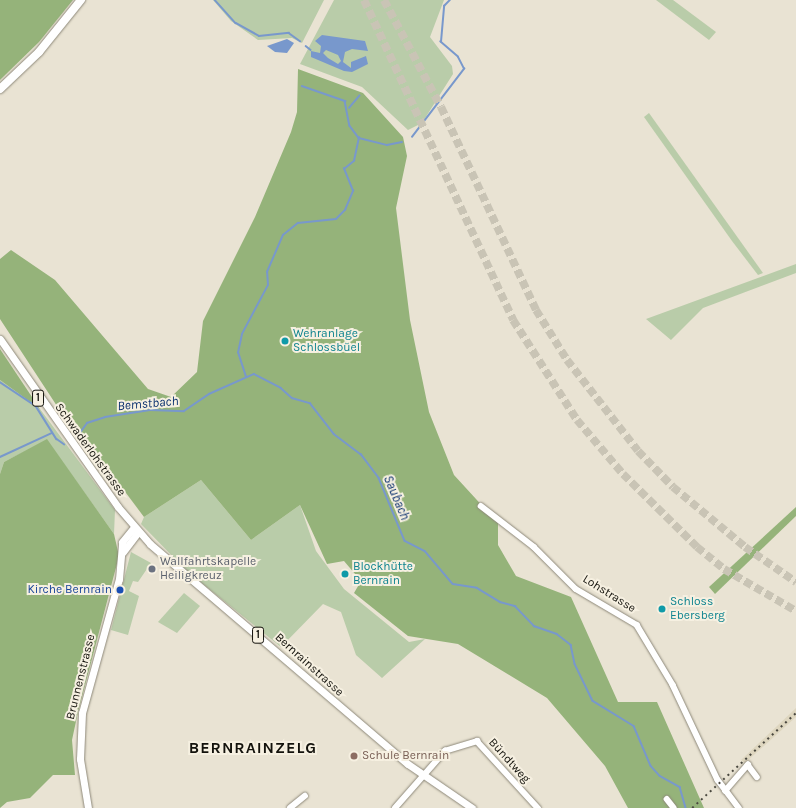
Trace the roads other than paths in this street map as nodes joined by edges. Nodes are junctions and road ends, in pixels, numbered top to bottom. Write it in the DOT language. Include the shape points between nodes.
graph roads {
  1 [pos="81,0"];
  2 [pos="0,89"];
  3 [pos="0,339"];
  4 [pos="481,506"];
  5 [pos="123,513"];
  6 [pos="136,529"];
  7 [pos="424,775"];
  8 [pos="757,777"];
  9 [pos="725,791"];
  10 [pos="305,796"];
  11 [pos="667,799"];
  12 [pos="88,808"];
  13 [pos="290,808"];
  14 [pos="395,808"];
  15 [pos="472,808"];
  16 [pos="538,808"];
  17 [pos="674,808"];
  18 [pos="739,808"];
  1 -- 2 [label="highway" via="39,52"];
  3 -- 5 [label="main road, Schwaderlohstrasse / 1"];
  4 -- 9 [label="street, Lohstrasse" via="534,547 576,588 637,625 673,685"];
  5 -- 6 [label="main road, Bernrainstrasse / 1"];
  6 -- 7 [label="main road, Bernrainstrasse / 1" via="197,587 282,654 321,693"];
  6 -- 12 [label="main road, Brunnenstrasse" via="124,539 119,579 82,713 80,759"];
  7 -- 14 [label="street"];
  7 -- 15 [label="main road, Bernrainstrasse / 1"];
  7 -- 16 [label="street, Bündtweg" via="445,751 477,741"];
  8 -- 9 [label="street" via="748,765"];
  9 -- 18 [label="street, Lohstrasse"];
  10 -- 13 [label="street"];
  11 -- 17 [label="street"];
}
